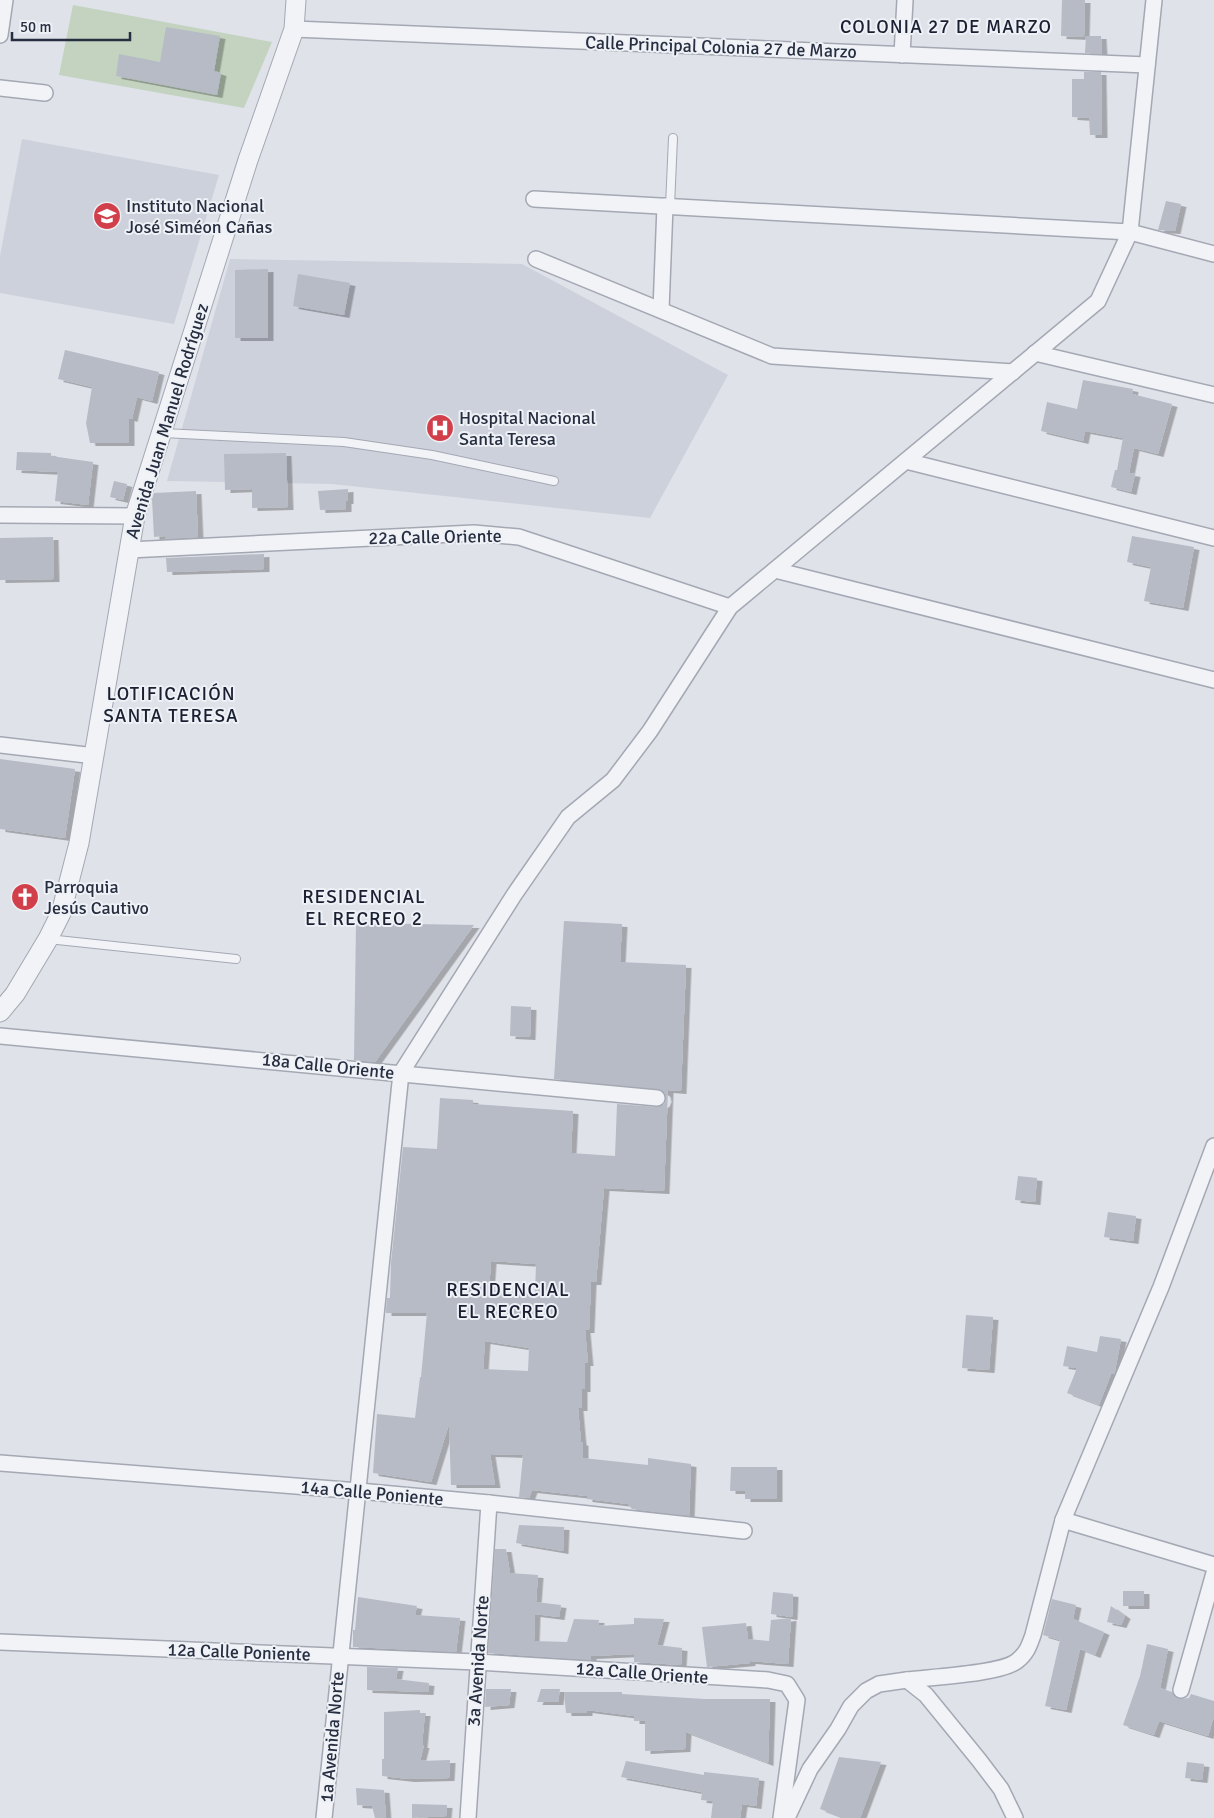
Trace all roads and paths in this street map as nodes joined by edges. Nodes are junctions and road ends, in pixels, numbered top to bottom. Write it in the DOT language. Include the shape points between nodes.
graph roads {
  1 [pos="5,0"];
  2 [pos="296,0"];
  3 [pos="905,0"];
  4 [pos="1154,0"];
  5 [pos="294,29"];
  6 [pos="0,35"];
  7 [pos="902,54"];
  8 [pos="1147,65"];
  9 [pos="0,88"];
  10 [pos="45,93"];
  11 [pos="672,138"];
  12 [pos="534,199"];
  13 [pos="667,206"];
  14 [pos="1130,232"];
  15 [pos="1214,254"];
  16 [pos="536,259"];
  17 [pos="661,310"];
  18 [pos="1036,353"];
  19 [pos="1013,372"];
  20 [pos="1214,395"];
  21 [pos="161,433"];
  22 [pos="906,461"];
  23 [pos="554,482"];
  24 [pos="0,515"];
  25 [pos="134,516"];
  26 [pos="1214,538"];
  27 [pos="129,550"];
  28 [pos="775,570"];
  29 [pos="730,607"];
  30 [pos="1214,680"];
  31 [pos="0,745"];
  32 [pos="95,756"];
  33 [pos="48,939"];
  34 [pos="236,959"];
  35 [pos="0,1012"];
  36 [pos="0,1036"];
  37 [pos="401,1073"];
  38 [pos="657,1098"];
  39 [pos="1214,1146"];
  40 [pos="0,1463"];
  41 [pos="359,1491"];
  42 [pos="489,1503"];
  43 [pos="1063,1520"];
  44 [pos="744,1530"];
  45 [pos="1214,1565"];
  46 [pos="1214,1573"];
  47 [pos="0,1642"];
  48 [pos="339,1656"];
  49 [pos="478,1662"];
  50 [pos="907,1680"];
  51 [pos="1181,1690"];
  52 [pos="324,1818"];
  53 [pos="468,1818"];
  54 [pos="781,1818"];
  55 [pos="787,1818"];
  56 [pos="1015,1818"];
  1 -- 6 [label="street"];
  2 -- 5 [label="street, Avenida Juan Manuel Rodríguez"];
  3 -- 7 [label="street"];
  4 -- 8 [label="street"];
  5 -- 7 [label="street, Calle Principal Colonia 27 de Marzo"];
  5 -- 21 [label="street, Avenida Juan Manuel Rodríguez" via="248,160"];
  7 -- 8 [label="street, Calle Principal Colonia 27 de Marzo"];
  8 -- 14 [label="street"];
  9 -- 10 [label="street"];
  11 -- 13 [label="lane"];
  12 -- 13 [label="street"];
  13 -- 14 [label="street"];
  13 -- 17 [label="street"];
  14 -- 15 [label="street"];
  14 -- 18 [label="street" via="1098,301"];
  16 -- 17 [label="street"];
  17 -- 19 [label="street" via="772,356"];
  18 -- 19 [label="street"];
  18 -- 20 [label="street"];
  19 -- 22 [label="street"];
  21 -- 23 [label="lane" via="344,442 432,455"];
  21 -- 25 [label="street, Avenida Juan Manuel Rodríguez"];
  22 -- 26 [label="street"];
  22 -- 28 [label="street"];
  24 -- 25 [label="street"];
  25 -- 27 [label="street, Avenida Juan Manuel Rodríguez"];
  27 -- 29 [label="street, 22a Calle Oriente" via="474,533 510,536"];
  27 -- 32 [label="street, Avenida Juan Manuel Rodríguez"];
  28 -- 29 [label="street"];
  28 -- 30 [label="street"];
  29 -- 37 [label="street" via="650,731 613,780 568,817 514,895"];
  31 -- 32 [label="street"];
  32 -- 33 [label="street, Avenida Juan Manuel Rodríguez" via="79,843 61,913"];
  33 -- 34 [label="lane"];
  33 -- 35 [label="street, Avenida Juan Manuel Rodríguez" via="15,994"];
  36 -- 37 [label="street, 18a Calle Oriente"];
  37 -- 38 [label="street, 18a Calle Oriente"];
  37 -- 41 [label="street, 1a Avenida Norte"];
  39 -- 43 [label="street" via="1161,1287"];
  40 -- 41 [label="street, 14a Calle Poniente"];
  41 -- 42 [label="street, 14a Calle Poniente"];
  41 -- 48 [label="street, 1a Avenida Norte"];
  42 -- 44 [label="street, 14a Calle Poniente"];
  42 -- 49 [label="street, 3a Avenida Norte"];
  43 -- 45 [label="street"];
  43 -- 50 [label="street" via="1027,1652 1016,1662 983,1672"];
  46 -- 51 [label="street"];
  47 -- 48 [label="street, 12a Calle Poniente"];
  48 -- 49 [label="street, 12a Calle Poniente"];
  48 -- 52 [label="street, 1a Avenida Norte"];
  49 -- 53 [label="street, 3a Avenida Norte"];
  49 -- 54 [label="street, 12a Calle Oriente" via="768,1680 787,1684 796,1700"];
  50 -- 55 [label="street" via="880,1684 866,1691 851,1706 810,1769"];
  50 -- 56 [label="street" via="926,1695 979,1760 1001,1789"];
}
